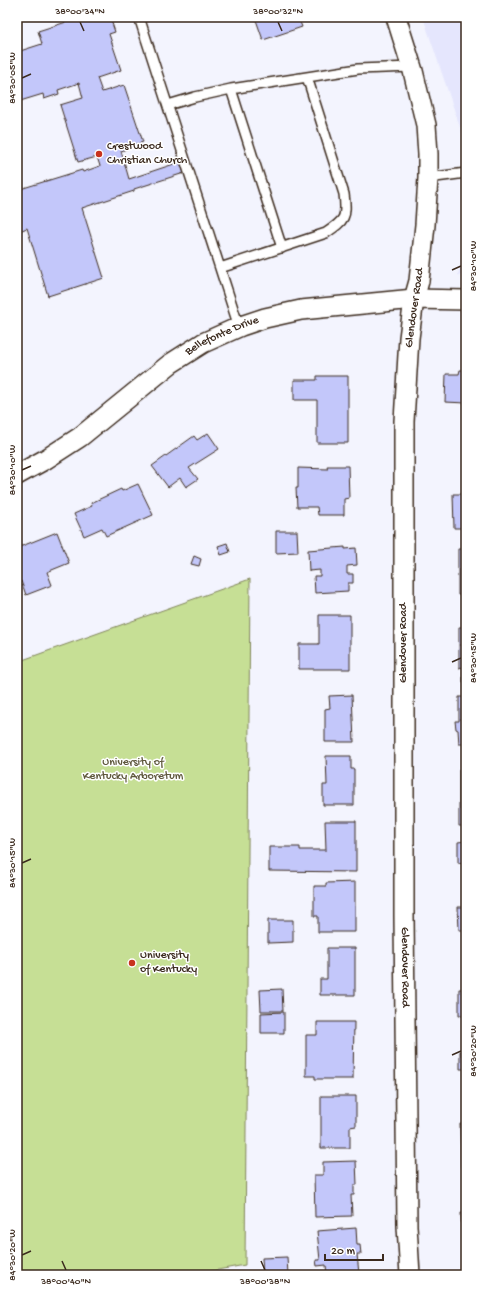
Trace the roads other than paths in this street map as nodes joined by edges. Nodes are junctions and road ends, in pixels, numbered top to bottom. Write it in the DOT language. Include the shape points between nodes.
graph roads {
  1 [pos="139,17"];
  2 [pos="396,17"];
  3 [pos="412,67"];
  4 [pos="307,77"];
  5 [pos="231,89"];
  6 [pos="168,105"];
  7 [pos="466,174"];
  8 [pos="428,178"];
  9 [pos="282,248"];
  10 [pos="220,268"];
  11 [pos="414,300"];
  12 [pos="466,300"];
  13 [pos="239,327"];
  14 [pos="17,474"];
  15 [pos="410,1275"];
  1 -- 6 [label="lane"];
  2 -- 3 [label="street, Glendover Road"];
  3 -- 4 [label="lane" via="358,69"];
  3 -- 8 [label="street, Glendover Road" via="426,125"];
  4 -- 5 [label="lane"];
  4 -- 9 [label="lane" via="344,194 346,212 339,224 326,233"];
  5 -- 6 [label="lane"];
  5 -- 9 [label="lane"];
  6 -- 10 [label="lane"];
  7 -- 8 [label="lane"];
  8 -- 11 [label="street, Glendover Road" via="419,281"];
  9 -- 10 [label="lane"];
  10 -- 13 [label="lane"];
  11 -- 12 [label="street, Bellefonte Drive"];
  11 -- 13 [label="street, Bellefonte Drive" via="301,310"];
  11 -- 15 [label="street, Glendover Road" via="404,421 404,916 407,1226"];
  13 -- 14 [label="street, Bellefonte Drive" via="203,343 170,364 80,438"];
}
